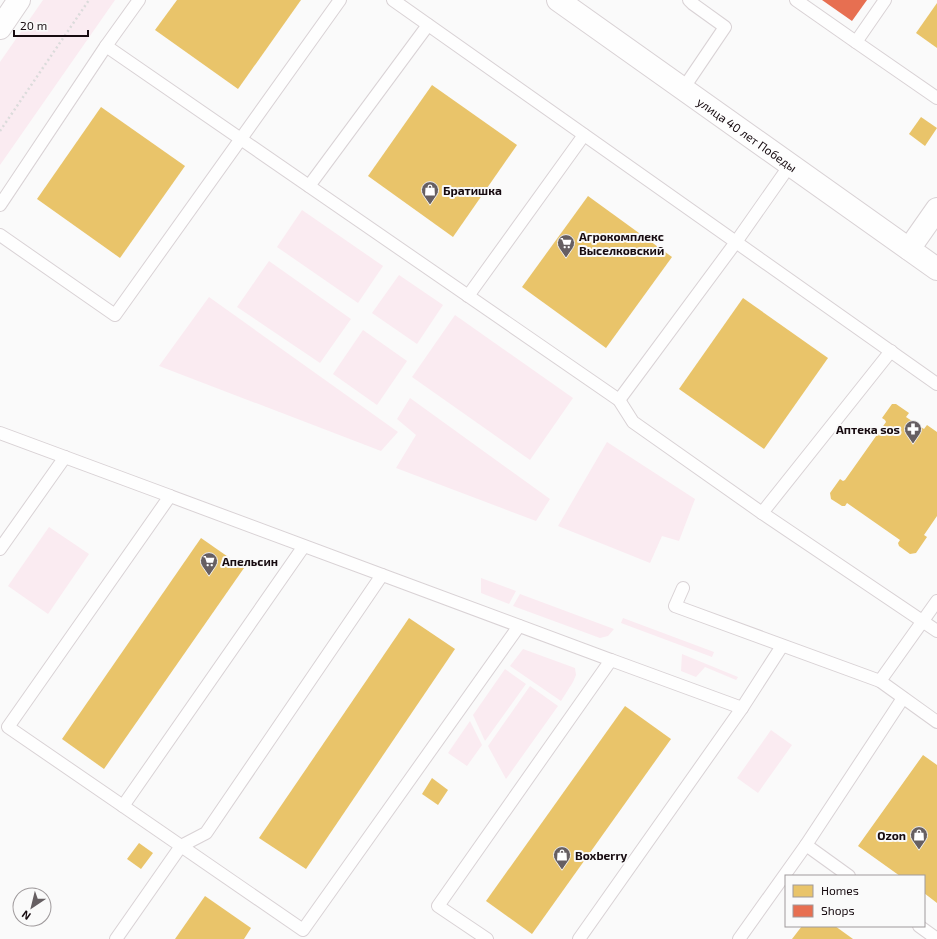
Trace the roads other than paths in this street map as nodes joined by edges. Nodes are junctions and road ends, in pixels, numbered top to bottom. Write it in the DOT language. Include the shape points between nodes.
graph roads {
  1 [pos="19,0"];
  2 [pos="139,0"];
  3 [pos="340,0"];
  4 [pos="393,0"];
  5 [pos="558,0"];
  6 [pos="689,0"];
  7 [pos="796,0"];
  8 [pos="885,0"];
  9 [pos="428,25"];
  10 [pos="0,28"];
  11 [pos="856,42"];
  12 [pos="106,46"];
  13 [pos="682,89"];
  14 [pos="937,98"];
  15 [pos="584,135"];
  16 [pos="241,139"];
  17 [pos="790,165"];
  18 [pos="309,186"];
  19 [pos="0,205"];
  20 [pos="937,209"];
  21 [pos="0,235"];
  22 [pos="736,242"];
  23 [pos="909,250"];
  24 [pos="937,269"];
  25 [pos="468,296"];
  26 [pos="891,351"];
  27 [pos="937,384"];
  28 [pos="619,400"];
  29 [pos="0,433"];
  30 [pos="65,457"];
  31 [pos="170,496"];
  32 [pos="762,513"];
  33 [pos="304,546"];
  34 [pos="0,549"];
  35 [pos="382,575"];
  36 [pos="683,588"];
  37 [pos="937,601"];
  38 [pos="923,621"];
  39 [pos="519,626"];
  40 [pos="937,631"];
  41 [pos="782,646"];
  42 [pos="611,660"];
  43 [pos="880,681"];
  44 [pos="903,698"];
  45 [pos="742,708"];
  46 [pos="937,722"];
  47 [pos="123,806"];
  48 [pos="181,846"];
  49 [pos="806,846"];
  50 [pos="785,875"];
  51 [pos="785,875"];
  52 [pos="848,875"];
  53 [pos="920,927"];
  54 [pos="300,935"];
  55 [pos="116,939"];
  56 [pos="486,939"];
  57 [pos="579,939"];
  58 [pos="739,939"];
  59 [pos="937,939"];
  1 -- 10 [label="street"];
  2 -- 12 [label="lane"];
  3 -- 16 [label="lane"];
  4 -- 9 [label="lane"];
  5 -- 13 [label="street, улица 40 лет Победы"];
  6 -- 13 [label="lane" via="726,27"];
  7 -- 11 [label="lane"];
  8 -- 11 [label="lane"];
  9 -- 15 [label="lane"];
  9 -- 18 [label="lane"];
  11 -- 14 [label="lane"];
  12 -- 16 [label="lane"];
  12 -- 19 [label="lane"];
  13 -- 17 [label="street, улица 40 лет Победы"];
  15 -- 22 [label="lane"];
  15 -- 25 [label="lane"];
  16 -- 18 [label="lane"];
  16 -- 21 [label="lane" via="115,314"];
  17 -- 22 [label="lane"];
  17 -- 23 [label="street, улица 40 лет Победы"];
  18 -- 25 [label="lane"];
  20 -- 23 [label="street"];
  22 -- 26 [label="lane"];
  22 -- 28 [label="lane"];
  23 -- 24 [label="street, улица 40 лет Победы"];
  25 -- 28 [label="lane"];
  26 -- 27 [label="lane"];
  26 -- 32 [label="lane"];
  28 -- 32 [label="lane" via="633,422"];
  29 -- 30 [label="lane"];
  30 -- 31 [label="lane"];
  30 -- 34 [label="lane"];
  31 -- 33 [label="lane"];
  31 -- 47 [label="lane" via="8,727"];
  32 -- 38 [label="lane"];
  33 -- 35 [label="lane"];
  33 -- 47 [label="lane"];
  35 -- 39 [label="lane"];
  35 -- 48 [label="lane" via="206,832"];
  36 -- 41 [label="lane" via="675,606"];
  37 -- 38 [label="lane"];
  38 -- 40 [label="lane"];
  38 -- 43 [label="lane"];
  39 -- 42 [label="lane"];
  39 -- 54 [label="lane"];
  41 -- 43 [label="lane"];
  41 -- 45 [label="lane"];
  42 -- 45 [label="lane"];
  42 -- 56 [label="lane" via="438,906"];
  43 -- 44 [label="lane"];
  44 -- 46 [label="lane"];
  44 -- 49 [label="lane"];
  45 -- 57 [label="lane"];
  47 -- 48 [label="lane"];
  48 -- 54 [label="lane"];
  48 -- 55 [label="lane"];
  49 -- 50 [label="lane"];
  49 -- 52 [label="lane"];
  51 -- 58 [label="lane"];
  53 -- 59 [label="lane"];
}
